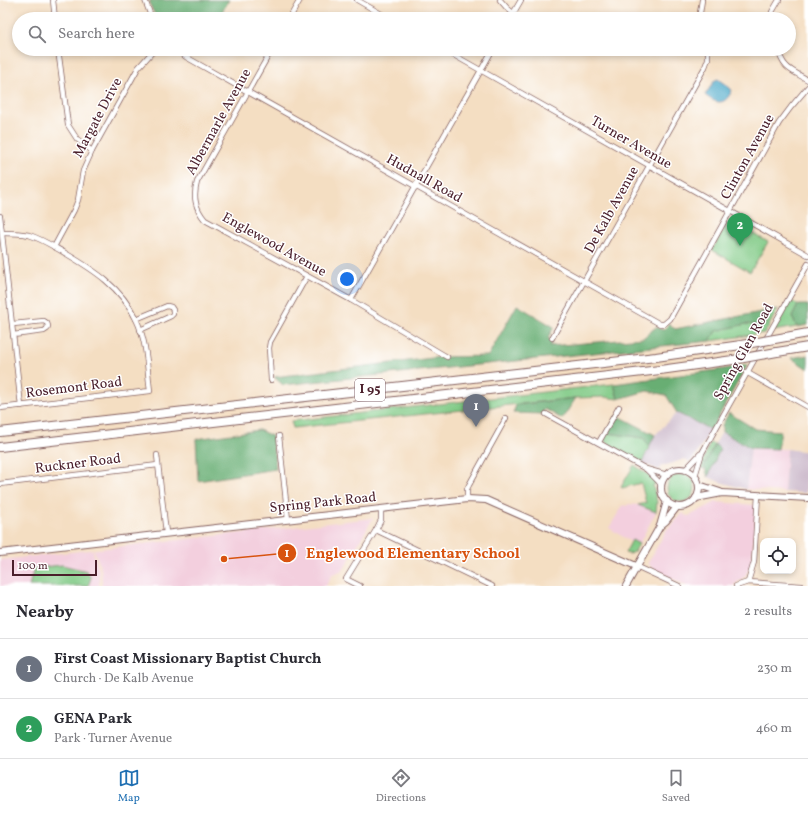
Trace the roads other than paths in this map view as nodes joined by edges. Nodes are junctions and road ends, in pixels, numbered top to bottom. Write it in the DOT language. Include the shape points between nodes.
graph roads {
  1 [pos="53,0"];
  2 [pos="145,0"];
  3 [pos="300,0"];
  4 [pos="356,0"];
  5 [pos="500,0"];
  6 [pos="521,0"];
  7 [pos="702,0"];
  8 [pos="779,0"];
  9 [pos="54,12"];
  10 [pos="149,12"];
  11 [pos="293,12"];
  12 [pos="377,12"];
  13 [pos="513,12"];
  14 [pos="700,12"];
  15 [pos="772,12"];
  16 [pos="59,56"];
  17 [pos="148,56"];
  18 [pos="185,56"];
  19 [pos="268,56"];
  20 [pos="456,56"];
  21 [pos="489,56"];
  22 [pos="708,56"];
  23 [pos="779,56"];
  24 [pos="481,70"];
  25 [pos="808,80"];
  26 [pos="808,87"];
  27 [pos="248,92"];
  28 [pos="92,151"];
  29 [pos="649,166"];
  30 [pos="416,186"];
  31 [pos="197,209"];
  32 [pos="730,212"];
  33 [pos="0,216"];
  34 [pos="2,233"];
  35 [pos="54,247"];
  36 [pos="808,255"];
  37 [pos="808,264"];
  38 [pos="307,276"];
  39 [pos="584,282"];
  40 [pos="351,300"];
  41 [pos="136,319"];
  42 [pos="12,324"];
  43 [pos="664,324"];
  44 [pos="140,330"];
  45 [pos="808,333"];
  46 [pos="13,335"];
  47 [pos="552,338"];
  48 [pos="808,347"];
  49 [pos="447,357"];
  50 [pos="746,372"];
  51 [pos="271,380"];
  52 [pos="21,406"];
  53 [pos="619,407"];
  54 [pos="808,407"];
  55 [pos="0,408"];
  56 [pos="546,414"];
  57 [pos="506,418"];
  58 [pos="0,432"];
  59 [pos="279,436"];
  60 [pos="599,442"];
  61 [pos="0,447"];
  62 [pos="702,453"];
  63 [pos="157,455"];
  64 [pos="158,465"];
  65 [pos="646,469"];
  66 [pos="685,470"];
  67 [pos="667,475"];
  68 [pos="695,476"];
  69 [pos="0,484"];
  70 [pos="699,485"];
  71 [pos="662,487"];
  72 [pos="722,493"];
  73 [pos="758,495"];
  74 [pos="696,498"];
  75 [pos="808,498"];
  76 [pos="467,499"];
  77 [pos="667,501"];
  78 [pos="677,507"];
  79 [pos="381,509"];
  80 [pos="288,520"];
  81 [pos="660,526"];
  82 [pos="376,530"];
  83 [pos="166,533"];
  84 [pos="0,553"];
  85 [pos="636,566"];
  86 [pos="748,582"];
  87 [pos="360,586"];
  88 [pos="492,586"];
  89 [pos="626,586"];
  90 [pos="680,586"];
  91 [pos="736,586"];
  92 [pos="802,586"];
  1 -- 9 [label="street"];
  2 -- 10 [label="street"];
  3 -- 11 [label="street"];
  4 -- 12 [label="street"];
  5 -- 13 [label="street"];
  6 -- 13 [label="street"];
  7 -- 14 [label="street"];
  8 -- 15 [label="street"];
  16 -- 28 [label="street" via="68,125 77,139"];
  17 -- 28 [label="street, Margate Drive" via="134,75"];
  18 -- 27 [label="street, Hudnall Road"];
  19 -- 27 [label="street, Albermarle Avenue"];
  20 -- 24 [label="street, Turner Avenue"];
  21 -- 24 [label="street"];
  22 -- 29 [label="street, De Kalb Avenue" via="705,68"];
  23 -- 25 [label="street" via="784,65"];
  24 -- 29 [label="street, Turner Avenue"];
  24 -- 30 [label="street"];
  26 -- 32 [label="street, Clinton Avenue" via="779,123"];
  27 -- 30 [label="street, Hudnall Road"];
  27 -- 31 [label="street, Albermarle Avenue" via="197,182"];
  28 -- 35 [label="street, Margate Drive" via="83,171 78,200"];
  29 -- 32 [label="street, Turner Avenue"];
  29 -- 39 [label="street, De Kalb Avenue"];
  30 -- 39 [label="street, Hudnall Road"];
  30 -- 40 [label="street"];
  31 -- 38 [label="street, Englewood Avenue" via="205,220"];
  32 -- 36 [label="street, Turner Avenue"];
  32 -- 43 [label="street, Clinton Avenue" via="670,318"];
  33 -- 34 [label="street"];
  34 -- 35 [label="street" via="29,235"];
  34 -- 42 [label="street"];
  35 -- 41 [label="street" via="109,282 125,300"];
  37 -- 50 [label="street, Spring Glen Road"];
  38 -- 40 [label="street, Englewood Avenue"];
  38 -- 51 [label="street" via="270,342"];
  39 -- 43 [label="street, Hudnall Road" via="657,323"];
  39 -- 47 [label="street, De Kalb Avenue"];
  40 -- 49 [label="street, Englewood Avenue"];
  41 -- 44 [label="street"];
  41 -- 44 [label="street" via="167,306 173,310 171,316"];
  42 -- 46 [label="street"];
  42 -- 46 [label="street" via="44,321 48,326 44,331"];
  44 -- 52 [label="street, Rosemont Road" via="150,391"];
  45 -- 58 [label="highway, I 95, bridge" via="656,357"];
  46 -- 52 [label="street"];
  48 -- 61 [label="highway, I 95, bridge" via="647,372"];
  50 -- 54 [label="street"];
  50 -- 62 [label="street, Spring Glen Road"];
  52 -- 55 [label="street, Rosemont Road"];
  53 -- 60 [label="street"];
  56 -- 60 [label="street"];
  57 -- 76 [label="street" via="467,489"];
  59 -- 80 [label="street"];
  60 -- 65 [label="street"];
  62 -- 66 [label="street, Spring Glen Road"];
  62 -- 68 [label="street, Spring Glen Road"];
  63 -- 64 [label="street"];
  64 -- 69 [label="street, Ruckner Road"];
  64 -- 83 [label="street"];
  65 -- 67 [label="street"];
  65 -- 71 [label="street"];
  66 -- 67 [label="main road"];
  66 -- 68 [label="main road"];
  67 -- 71 [label="main road"];
  68 -- 70 [label="main road"];
  70 -- 72 [label="main road"];
  70 -- 74 [label="main road"];
  71 -- 77 [label="main road" via="663,496"];
  72 -- 73 [label="main road"];
  72 -- 74 [label="main road"];
  73 -- 75 [label="main road"];
  73 -- 86 [label="street" via="754,562"];
  74 -- 78 [label="main road" via="688,506"];
  76 -- 79 [label="main road, Spring Park Road"];
  76 -- 85 [label="main road, Spring Park Road" via="486,500"];
  77 -- 78 [label="main road"];
  77 -- 81 [label="main road"];
  78 -- 81 [label="main road"];
  79 -- 80 [label="main road, Spring Park Road"];
  79 -- 82 [label="street" via="381,520"];
  80 -- 83 [label="main road, Spring Park Road"];
  81 -- 85 [label="main road"];
  82 -- 87 [label="street" via="346,579"];
  82 -- 88 [label="street"];
  83 -- 84 [label="main road, Spring Park Road"];
  85 -- 89 [label="main road"];
  85 -- 90 [label="street"];
  86 -- 91 [label="street"];
  86 -- 92 [label="street"];
}
